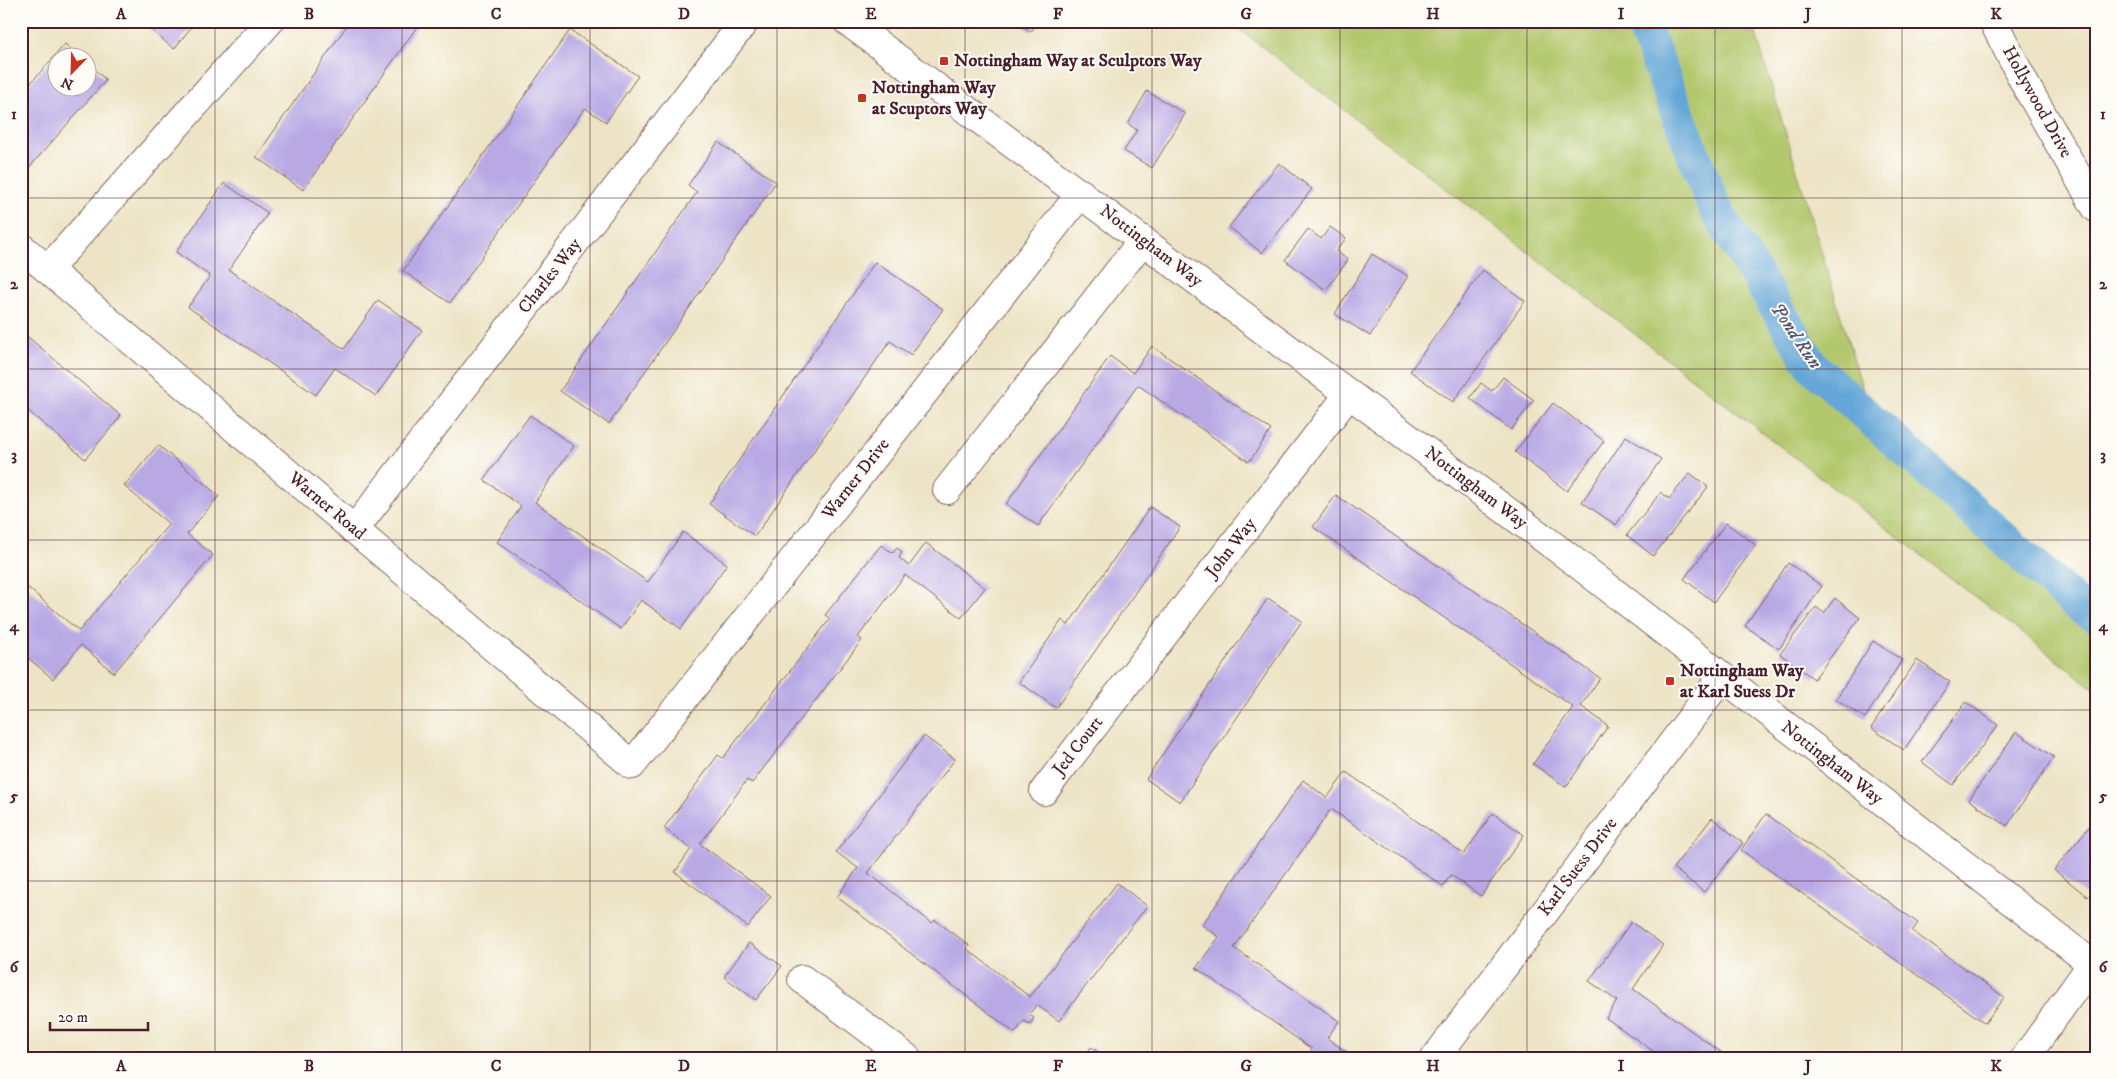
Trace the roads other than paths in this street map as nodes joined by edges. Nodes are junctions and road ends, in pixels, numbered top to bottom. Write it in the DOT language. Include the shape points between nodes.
graph roads {
  1 [pos="270,21"];
  2 [pos="745,21"];
  3 [pos="847,21"];
  4 [pos="1993,21"];
  5 [pos="1080,193"];
  6 [pos="2096,208"];
  7 [pos="1143,240"];
  8 [pos="21,247"];
  9 [pos="48,269"];
  10 [pos="1349,394"];
  11 [pos="947,490"];
  12 [pos="354,530"];
  13 [pos="1722,677"];
  14 [pos="1113,701"];
  15 [pos="632,765"];
  16 [pos="1044,791"];
  17 [pos="2094,965"];
  18 [pos="802,979"];
  19 [pos="907,1058"];
  20 [pos="1435,1058"];
  21 [pos="2026,1058"];
  1 -- 9 [label="street"];
  2 -- 12 [label="street, Charles Way"];
  3 -- 5 [label="street, Nottingham Way"];
  4 -- 6 [label="street, Hollywood Drive"];
  5 -- 7 [label="street, Nottingham Way"];
  5 -- 15 [label="street, Warner Drive"];
  7 -- 10 [label="street, Nottingham Way"];
  7 -- 11 [label="street"];
  8 -- 9 [label="street, Warner Road"];
  9 -- 12 [label="street, Warner Road"];
  10 -- 13 [label="street, Nottingham Way" via="1570,558"];
  10 -- 14 [label="street, John Way"];
  12 -- 15 [label="street, Warner Road"];
  13 -- 17 [label="street, Nottingham Way"];
  13 -- 20 [label="street, Karl Suess Drive"];
  14 -- 16 [label="street, Jed Court"];
  17 -- 21 [label="street"];
  18 -- 19 [label="street"];
}
